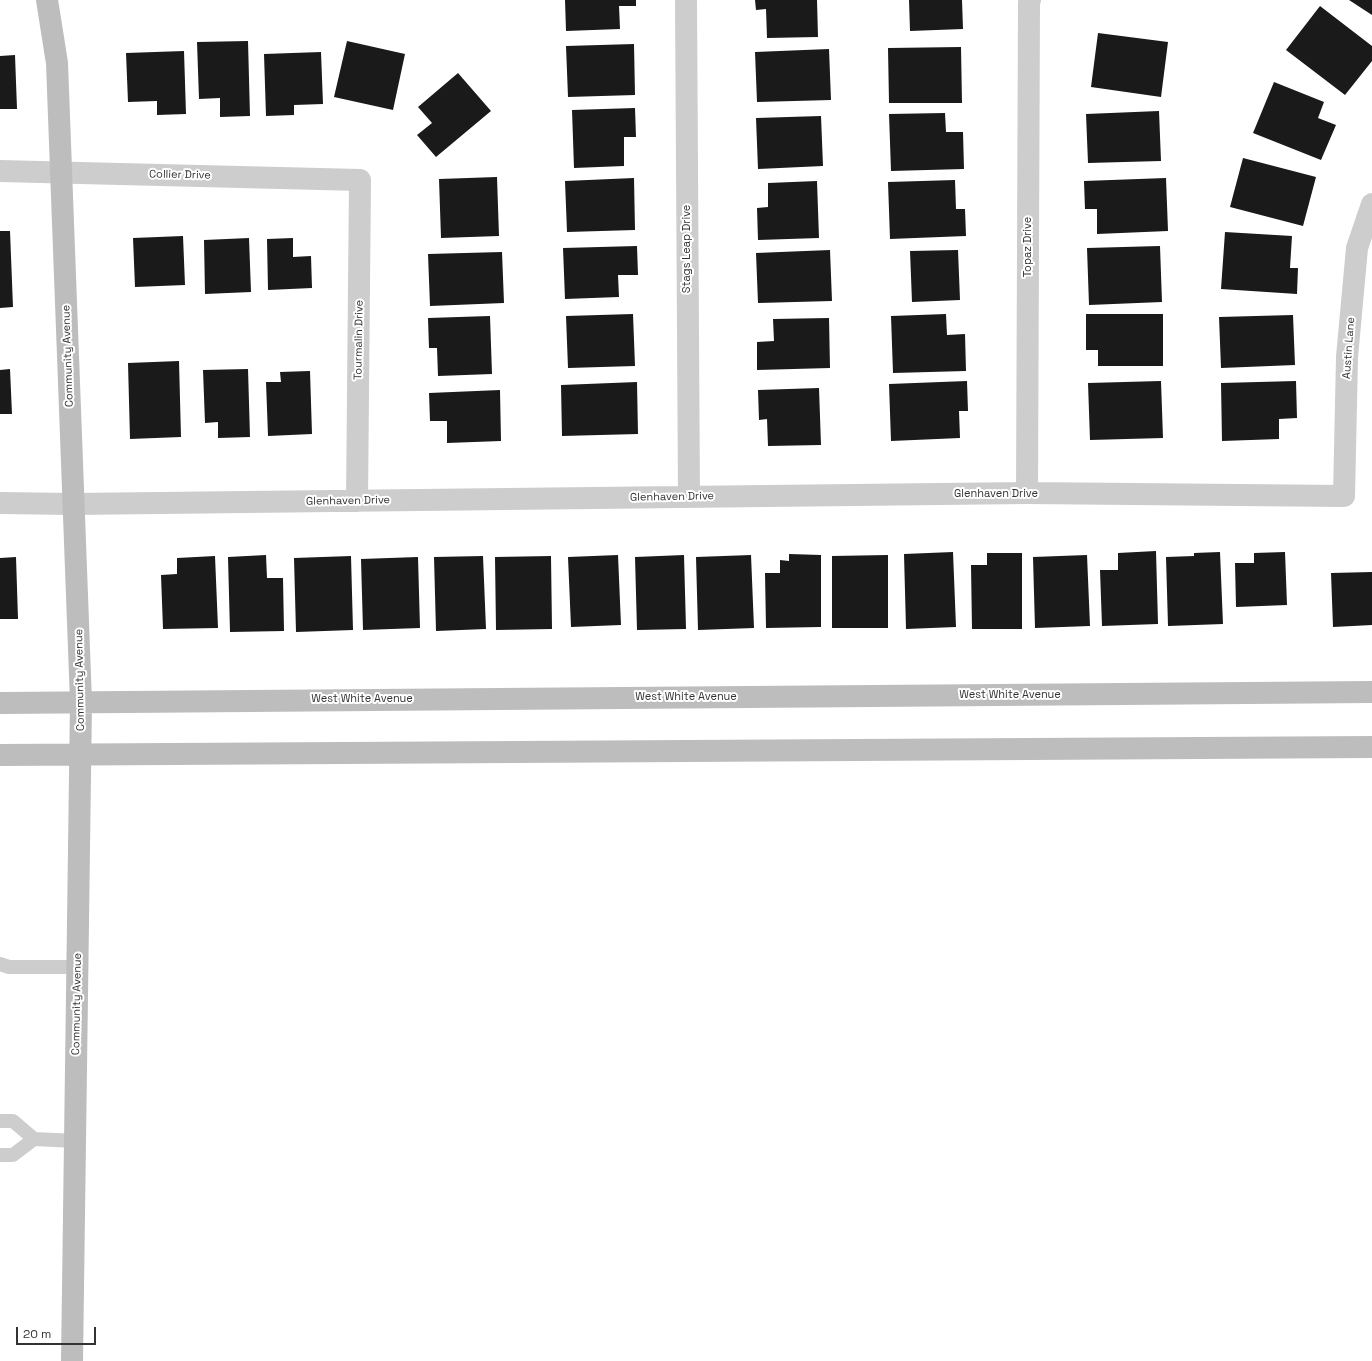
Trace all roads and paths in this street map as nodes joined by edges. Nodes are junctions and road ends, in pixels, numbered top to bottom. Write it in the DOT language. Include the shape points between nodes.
graph roads {
  1 [pos="46,0"];
  2 [pos="686,0"];
  3 [pos="1030,0"];
  4 [pos="0,171"];
  5 [pos="61,172"];
  6 [pos="360,180"];
  7 [pos="1372,204"];
  8 [pos="1028,493"];
  9 [pos="1344,496"];
  10 [pos="689,497"];
  11 [pos="357,501"];
  12 [pos="0,503"];
  13 [pos="73,504"];
  14 [pos="1372,692"];
  15 [pos="81,702"];
  16 [pos="0,703"];
  17 [pos="1372,747"];
  18 [pos="0,755"];
  19 [pos="81,755"];
  20 [pos="0,964"];
  21 [pos="78,967"];
  22 [pos="0,1121"];
  23 [pos="34,1139"];
  24 [pos="76,1141"];
  25 [pos="0,1155"];
  26 [pos="72,1361"];
  1 -- 5 [label="main road, Community Avenue" via="56,63"];
  2 -- 10 [label="street, Stags Leap Drive"];
  3 -- 8 [label="street, Topaz Drive"];
  4 -- 5 [label="street, Collier Drive"];
  5 -- 6 [label="street, Collier Drive"];
  5 -- 13 [label="main road, Community Avenue"];
  6 -- 11 [label="street, Tourmalin Drive"];
  7 -- 9 [label="street, Austin Lane" via="1357,248 1347,357"];
  8 -- 9 [label="street, Glenhaven Drive"];
  8 -- 10 [label="street, Glenhaven Drive"];
  10 -- 11 [label="street, Glenhaven Drive"];
  11 -- 13 [label="street, Glenhaven Drive"];
  12 -- 13 [label="street, Glenhaven Drive"];
  13 -- 15 [label="main road, Community Avenue"];
  14 -- 15 [label="main road, West White Avenue"];
  15 -- 16 [label="main road, West White Avenue"];
  15 -- 19 [label="main road, Community Avenue"];
  17 -- 19 [label="main road"];
  18 -- 19 [label="main road"];
  19 -- 21 [label="main road, Community Avenue"];
  20 -- 21 [label="lane" via="9,967"];
  21 -- 24 [label="main road, Community Avenue"];
  22 -- 23 [label="lane" via="13,1121"];
  23 -- 24 [label="lane"];
  23 -- 25 [label="lane" via="13,1155"];
  24 -- 26 [label="main road, Community Avenue"];
}
